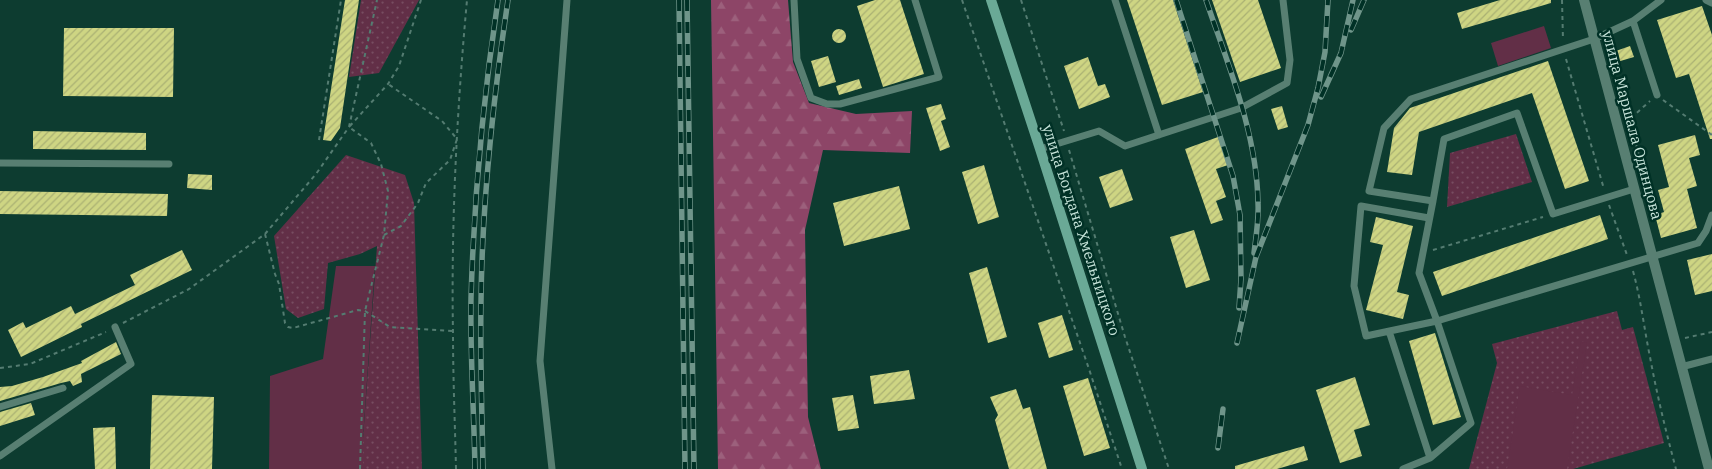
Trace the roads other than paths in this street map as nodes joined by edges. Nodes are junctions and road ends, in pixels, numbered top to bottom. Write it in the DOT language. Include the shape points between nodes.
graph roads {
  1 [pos="567,0"];
  2 [pos="794,0"];
  3 [pos="915,0"];
  4 [pos="990,0"];
  5 [pos="1114,0"];
  6 [pos="1283,0"];
  7 [pos="1584,0"];
  8 [pos="1661,0"];
  9 [pos="1706,0"];
  10 [pos="1712,3"];
  11 [pos="1632,21"];
  12 [pos="1594,39"];
  13 [pos="1657,95"];
  14 [pos="1159,135"];
  15 [pos="1040,149"];
  16 [pos="0,163"];
  17 [pos="169,164"];
  18 [pos="1634,189"];
  19 [pos="1433,201"];
  20 [pos="1712,215"];
  21 [pos="1429,218"];
  22 [pos="1652,258"];
  23 [pos="1437,321"];
  24 [pos="115,328"];
  25 [pos="1389,331"];
  26 [pos="1712,359"];
  27 [pos="1680,366"];
  28 [pos="63,388"];
  29 [pos="0,407"];
  30 [pos="0,456"];
  31 [pos="1430,458"];
  32 [pos="552,469"];
  33 [pos="1142,469"];
  34 [pos="1403,469"];
  35 [pos="1709,469"];
  1 -- 32 [label="lane" via="540,360"];
  2 -- 3 [label="lane" via="797,59 811,98 827,104 840,104 939,77"];
  4 -- 15 [label="main road, улица Богдана Хмельницкого"];
  5 -- 14 [label="lane"];
  6 -- 14 [label="lane" via="1290,60 1287,83 1241,108"];
  7 -- 12 [label="street, улица Маршала Одинцова"];
  8 -- 11 [label="lane"];
  9 -- 10 [label="lane"];
  11 -- 12 [label="lane"];
  11 -- 13 [label="lane"];
  12 -- 18 [label="street, улица Маршала Одинцова"];
  12 -- 19 [label="lane" via="1412,100 1384,128 1369,191"];
  14 -- 15 [label="lane" via="1125,146 1099,131"];
  15 -- 33 [label="main road, улица Богдана Хмельницкого"];
  16 -- 17 [label="lane"];
  18 -- 19 [label="lane" via="1552,214 1517,113 1444,138"];
  18 -- 22 [label="street, улица Маршала Одинцова"];
  19 -- 21 [label="lane"];
  20 -- 22 [label="lane" via="1698,243"];
  21 -- 23 [label="lane" via="1419,273"];
  21 -- 25 [label="lane" via="1361,206 1354,286 1366,336"];
  22 -- 23 [label="lane"];
  22 -- 27 [label="street, улица Маршала Одинцова"];
  23 -- 25 [label="lane"];
  23 -- 31 [label="lane" via="1471,423"];
  24 -- 30 [label="lane" via="131,364"];
  25 -- 31 [label="lane"];
  26 -- 27 [label="lane"];
  27 -- 35 [label="street, улица Маршала Одинцова"];
  28 -- 29 [label="lane"];
  31 -- 34 [label="lane"];
}
